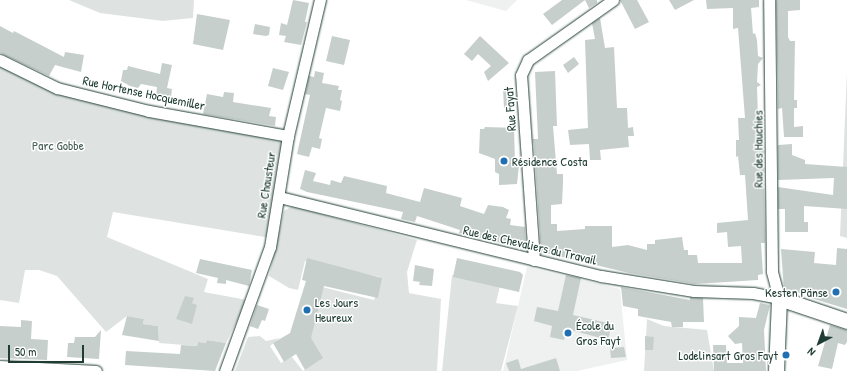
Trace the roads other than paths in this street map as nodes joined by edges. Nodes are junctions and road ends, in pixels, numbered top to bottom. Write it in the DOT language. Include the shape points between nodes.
graph roads {
  1 [pos="320,0"];
  2 [pos="613,0"];
  3 [pos="769,0"];
  4 [pos="0,60"];
  5 [pos="288,136"];
  6 [pos="279,197"];
  7 [pos="534,260"];
  8 [pos="779,298"];
  9 [pos="847,321"];
  10 [pos="0,366"];
  11 [pos="73,370"];
  12 [pos="96,371"];
  13 [pos="225,371"];
  14 [pos="776,371"];
  1 -- 5 [label="street, Rue Chausteur"];
  2 -- 7 [label="street, Rue Fayat" via="528,60 522,75"];
  3 -- 8 [label="street, Rue des Hauchies" via="772,271"];
  4 -- 5 [label="street, Rue Hortense Hocquemiller" via="57,88 149,111"];
  5 -- 6 [label="street, Rue Chausteur"];
  6 -- 7 [label="street, Rue des Chevaliers du Travail"];
  6 -- 13 [label="street, Rue Chausteur" via="270,247"];
  7 -- 8 [label="street, Rue des Chevaliers du Travail" via="660,287 754,293"];
  8 -- 9 [label="street"];
  8 -- 14 [label="street"];
  10 -- 11 [label="street"];
  11 -- 12 [label="street"];
}
